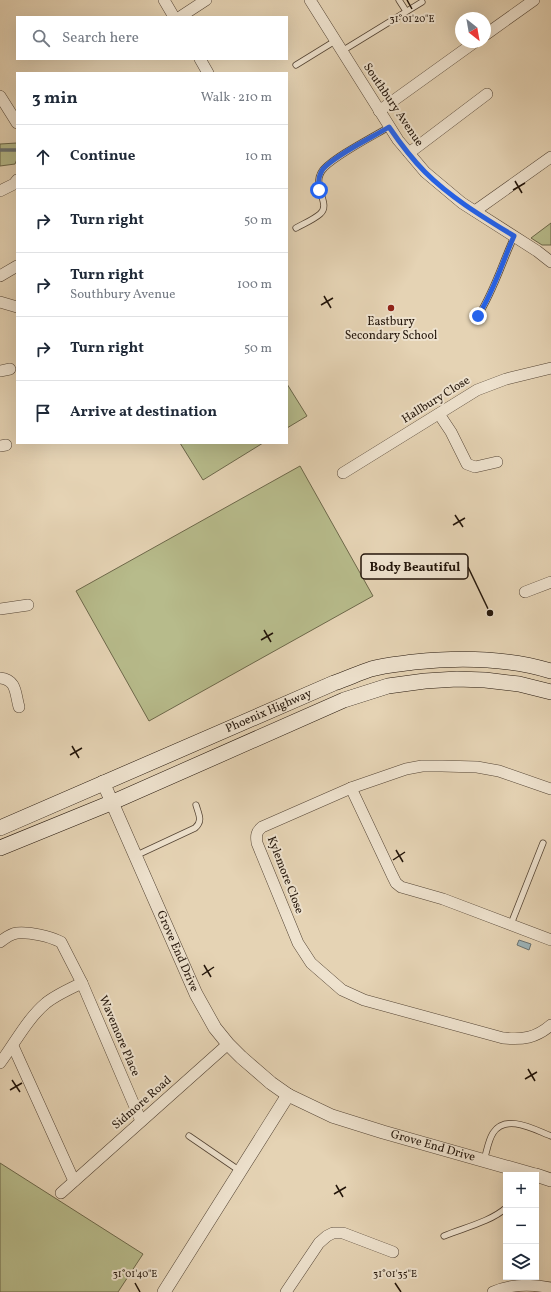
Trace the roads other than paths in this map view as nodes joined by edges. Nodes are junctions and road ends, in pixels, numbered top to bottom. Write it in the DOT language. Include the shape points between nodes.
graph roads {
  1 [pos="164,0"];
  2 [pos="206,0"];
  3 [pos="310,0"];
  4 [pos="399,0"];
  5 [pos="534,0"];
  6 [pos="422,2"];
  7 [pos="406,11"];
  8 [pos="173,16"];
  9 [pos="182,16"];
  10 [pos="491,31"];
  11 [pos="335,41"];
  12 [pos="468,48"];
  13 [pos="342,51"];
  14 [pos="201,60"];
  15 [pos="296,65"];
  16 [pos="207,72"];
  17 [pos="487,94"];
  18 [pos="0,96"];
  19 [pos="379,111"];
  20 [pos="16,121"];
  21 [pos="389,127"];
  22 [pos="409,153"];
  23 [pos="551,157"];
  24 [pos="16,181"];
  25 [pos="0,191"];
  26 [pos="475,211"];
  27 [pos="296,228"];
  28 [pos="514,236"];
  29 [pos="551,262"];
  30 [pos="16,267"];
  31 [pos="0,276"];
  32 [pos="0,302"];
  33 [pos="16,307"];
  34 [pos="478,316"];
  35 [pos="551,368"];
  36 [pos="439,414"];
  37 [pos="497,462"];
  38 [pos="344,473"];
  39 [pos="551,582"];
  40 [pos="525,592"];
  41 [pos="28,605"];
  42 [pos="0,609"];
  43 [pos="551,671"];
  44 [pos="0,678"];
  45 [pos="551,692"];
  46 [pos="18,707"];
  47 [pos="103,782"];
  48 [pos="351,788"];
  49 [pos="551,789"];
  50 [pos="113,802"];
  51 [pos="196,805"];
  52 [pos="0,828"];
  53 [pos="543,842"];
  54 [pos="0,848"];
  55 [pos="135,856"];
  56 [pos="511,924"];
  57 [pos="551,940"];
  58 [pos="0,942"];
  59 [pos="82,983"];
  60 [pos="551,1025"];
  61 [pos="228,1044"];
  62 [pos="13,1046"];
  63 [pos="0,1063"];
  64 [pos="288,1095"];
  65 [pos="141,1121"];
  66 [pos="189,1136"];
  67 [pos="551,1136"];
  68 [pos="484,1160"];
  69 [pos="240,1171"];
  70 [pos="523,1172"];
  71 [pos="539,1177"];
  72 [pos="551,1180"];
  73 [pos="74,1181"];
  74 [pos="61,1193"];
  75 [pos="503,1211"];
  76 [pos="444,1236"];
  77 [pos="393,1252"];
  78 [pos="551,1288"];
  79 [pos="164,1292"];
  80 [pos="286,1292"];
  81 [pos="493,1292"];
  1 -- 8 [label="street"];
  2 -- 9 [label="street"];
  3 -- 11 [label="street, Southbury Avenue"];
  4 -- 7 [label="lane"];
  5 -- 10 [label="street"];
  6 -- 7 [label="lane"];
  7 -- 13 [label="lane"];
  11 -- 13 [label="street, Southbury Avenue"];
  11 -- 15 [label="lane"];
  12 -- 19 [label="street"];
  13 -- 19 [label="street, Southbury Avenue"];
  14 -- 16 [label="street"];
  17 -- 22 [label="street"];
  18 -- 20 [label="street"];
  19 -- 21 [label="street, Southbury Avenue"];
  21 -- 22 [label="street, Southbury Avenue"];
  21 -- 27 [label="lane" via="348,151 323,170 318,184 324,210"];
  22 -- 26 [label="street, Southbury Avenue" via="425,172"];
  23 -- 26 [label="street"];
  24 -- 25 [label="street"];
  26 -- 28 [label="street, Southbury Avenue"];
  28 -- 29 [label="street, Southbury Avenue"];
  28 -- 34 [label="lane" via="493,289"];
  30 -- 31 [label="street"];
  32 -- 33 [label="street"];
  35 -- 36 [label="street, Hallbury Close" via="490,384"];
  36 -- 37 [label="street" via="467,464 475,467"];
  36 -- 38 [label="street, Hallbury Close"];
  39 -- 40 [label="street"];
  41 -- 42 [label="street"];
  43 -- 47 [label="main road, Phoenix Highway" via="508,662 474,660 438,660 372,669"];
  44 -- 46 [label="street" via="7,679 14,685"];
  45 -- 50 [label="main road, Phoenix Highway" via="519,684 464,679 388,686 344,700"];
  47 -- 50 [label="street, Grove End Drive"];
  47 -- 52 [label="main road, Phoenix Highway"];
  48 -- 49 [label="street" via="406,769 442,766 477,767 499,771"];
  48 -- 56 [label="street" via="396,883 401,887 443,899"];
  48 -- 60 [label="street, Kylemore Close" via="262,827 256,835 298,943 311,963 342,990 364,1000 503,1038 535,1036"];
  50 -- 54 [label="main road, Phoenix Highway"];
  50 -- 55 [label="street, Grove End Drive"];
  51 -- 55 [label="lane" via="199,825"];
  53 -- 56 [label="lane"];
  55 -- 61 [label="street, Grove End Drive" via="193,989"];
  56 -- 57 [label="street"];
  58 -- 59 [label="street, Wavemore Place" via="16,933 55,939 61,942"];
  59 -- 62 [label="street" via="45,1004 28,1023"];
  59 -- 65 [label="street, Wavemore Place"];
  61 -- 64 [label="street, Grove End Drive" via="256,1071"];
  61 -- 65 [label="street, Sidmore Road"];
  62 -- 63 [label="street"];
  62 -- 73 [label="street"];
  64 -- 68 [label="street, Grove End Drive" via="332,1116"];
  64 -- 69 [label="street"];
  65 -- 73 [label="street, Sidmore Road"];
  66 -- 69 [label="lane"];
  67 -- 68 [label="lane" via="510,1123 494,1132"];
  68 -- 70 [label="street, Grove End Drive"];
  69 -- 79 [label="street"];
  71 -- 72 [label="street, Grove End Drive"];
  73 -- 74 [label="street, Sidmore Road"];
  75 -- 76 [label="lane"];
  77 -- 80 [label="street" via="343,1233 333,1233 319,1243"];
  78 -- 81 [label="street" via="525,1285"];
}
